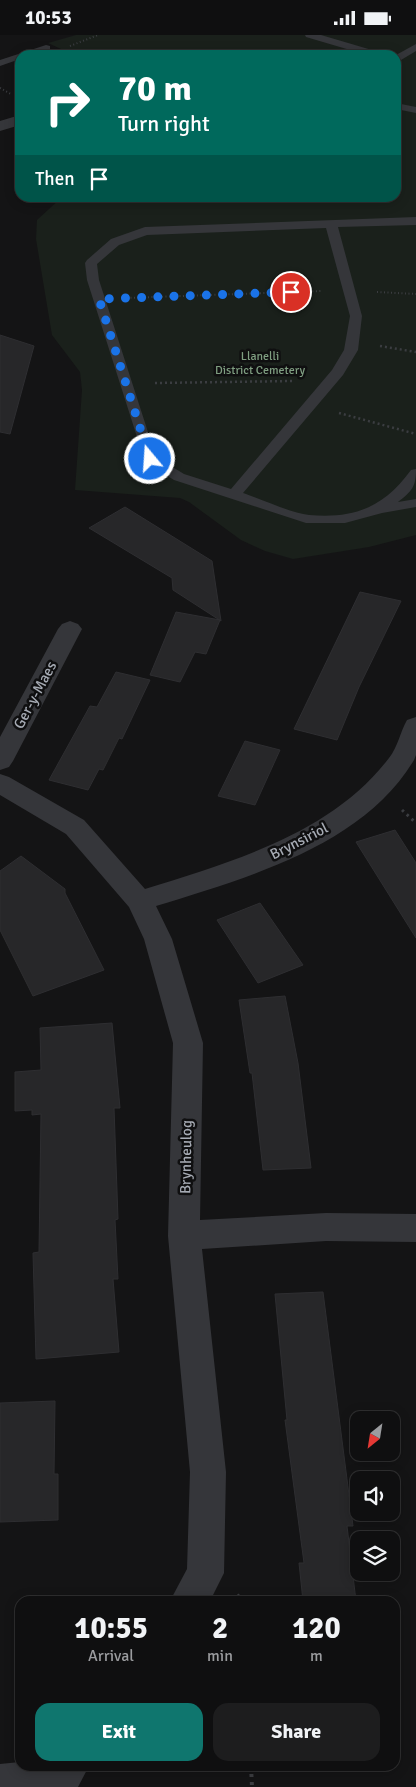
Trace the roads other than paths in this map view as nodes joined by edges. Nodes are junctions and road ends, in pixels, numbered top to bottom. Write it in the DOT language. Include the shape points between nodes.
graph roads {
  1 [pos="310,35"];
  2 [pos="416,47"];
  3 [pos="46,48"];
  4 [pos="40,50"];
  5 [pos="361,50"];
  6 [pos="401,57"];
  7 [pos="15,58"];
  8 [pos="0,63"];
  9 [pos="401,107"];
  10 [pos="416,110"];
  11 [pos="15,121"];
  12 [pos="0,126"];
  13 [pos="416,221"];
  14 [pos="331,224"];
  15 [pos="416,473"];
  16 [pos="234,495"];
  17 [pos="416,503"];
  18 [pos="380,509"];
  19 [pos="70,629"];
  20 [pos="416,726"];
  21 [pos="0,761"];
  22 [pos="0,783"];
  23 [pos="140,901"];
  24 [pos="416,1228"];
  25 [pos="184,1236"];
  26 [pos="192,1596"];
  27 [pos="65,1771"];
  28 [pos="0,1784"];
  1 -- 5 [label="lane"];
  2 -- 6 [label="lane"];
  3 -- 4 [label="lane"];
  7 -- 8 [label="lane"];
  9 -- 10 [label="lane"];
  11 -- 12 [label="street"];
  13 -- 14 [label="lane"];
  14 -- 16 [label="lane" via="356,316 351,350 332,380"];
  14 -- 16 [label="lane" via="145,231 115,243 91,263 93,280 150,459 179,477"];
  15 -- 18 [label="lane" via="403,491"];
  16 -- 18 [label="lane" via="306,519 345,519"];
  17 -- 18 [label="lane"];
  19 -- 21 [label="street, Ger-y-Maes"];
  20 -- 23 [label="street, Brynsiriol" via="400,762 375,792 325,830 248,866"];
  22 -- 23 [label="street, Brynheulog" via="75,827"];
  23 -- 25 [label="street, Brynheulog" via="158,939 188,1043"];
  24 -- 25 [label="street" via="326,1227"];
  25 -- 26 [label="street, Brynheulog" via="208,1471 205,1573"];
  27 -- 28 [label="street" via="60,1778"];
}
